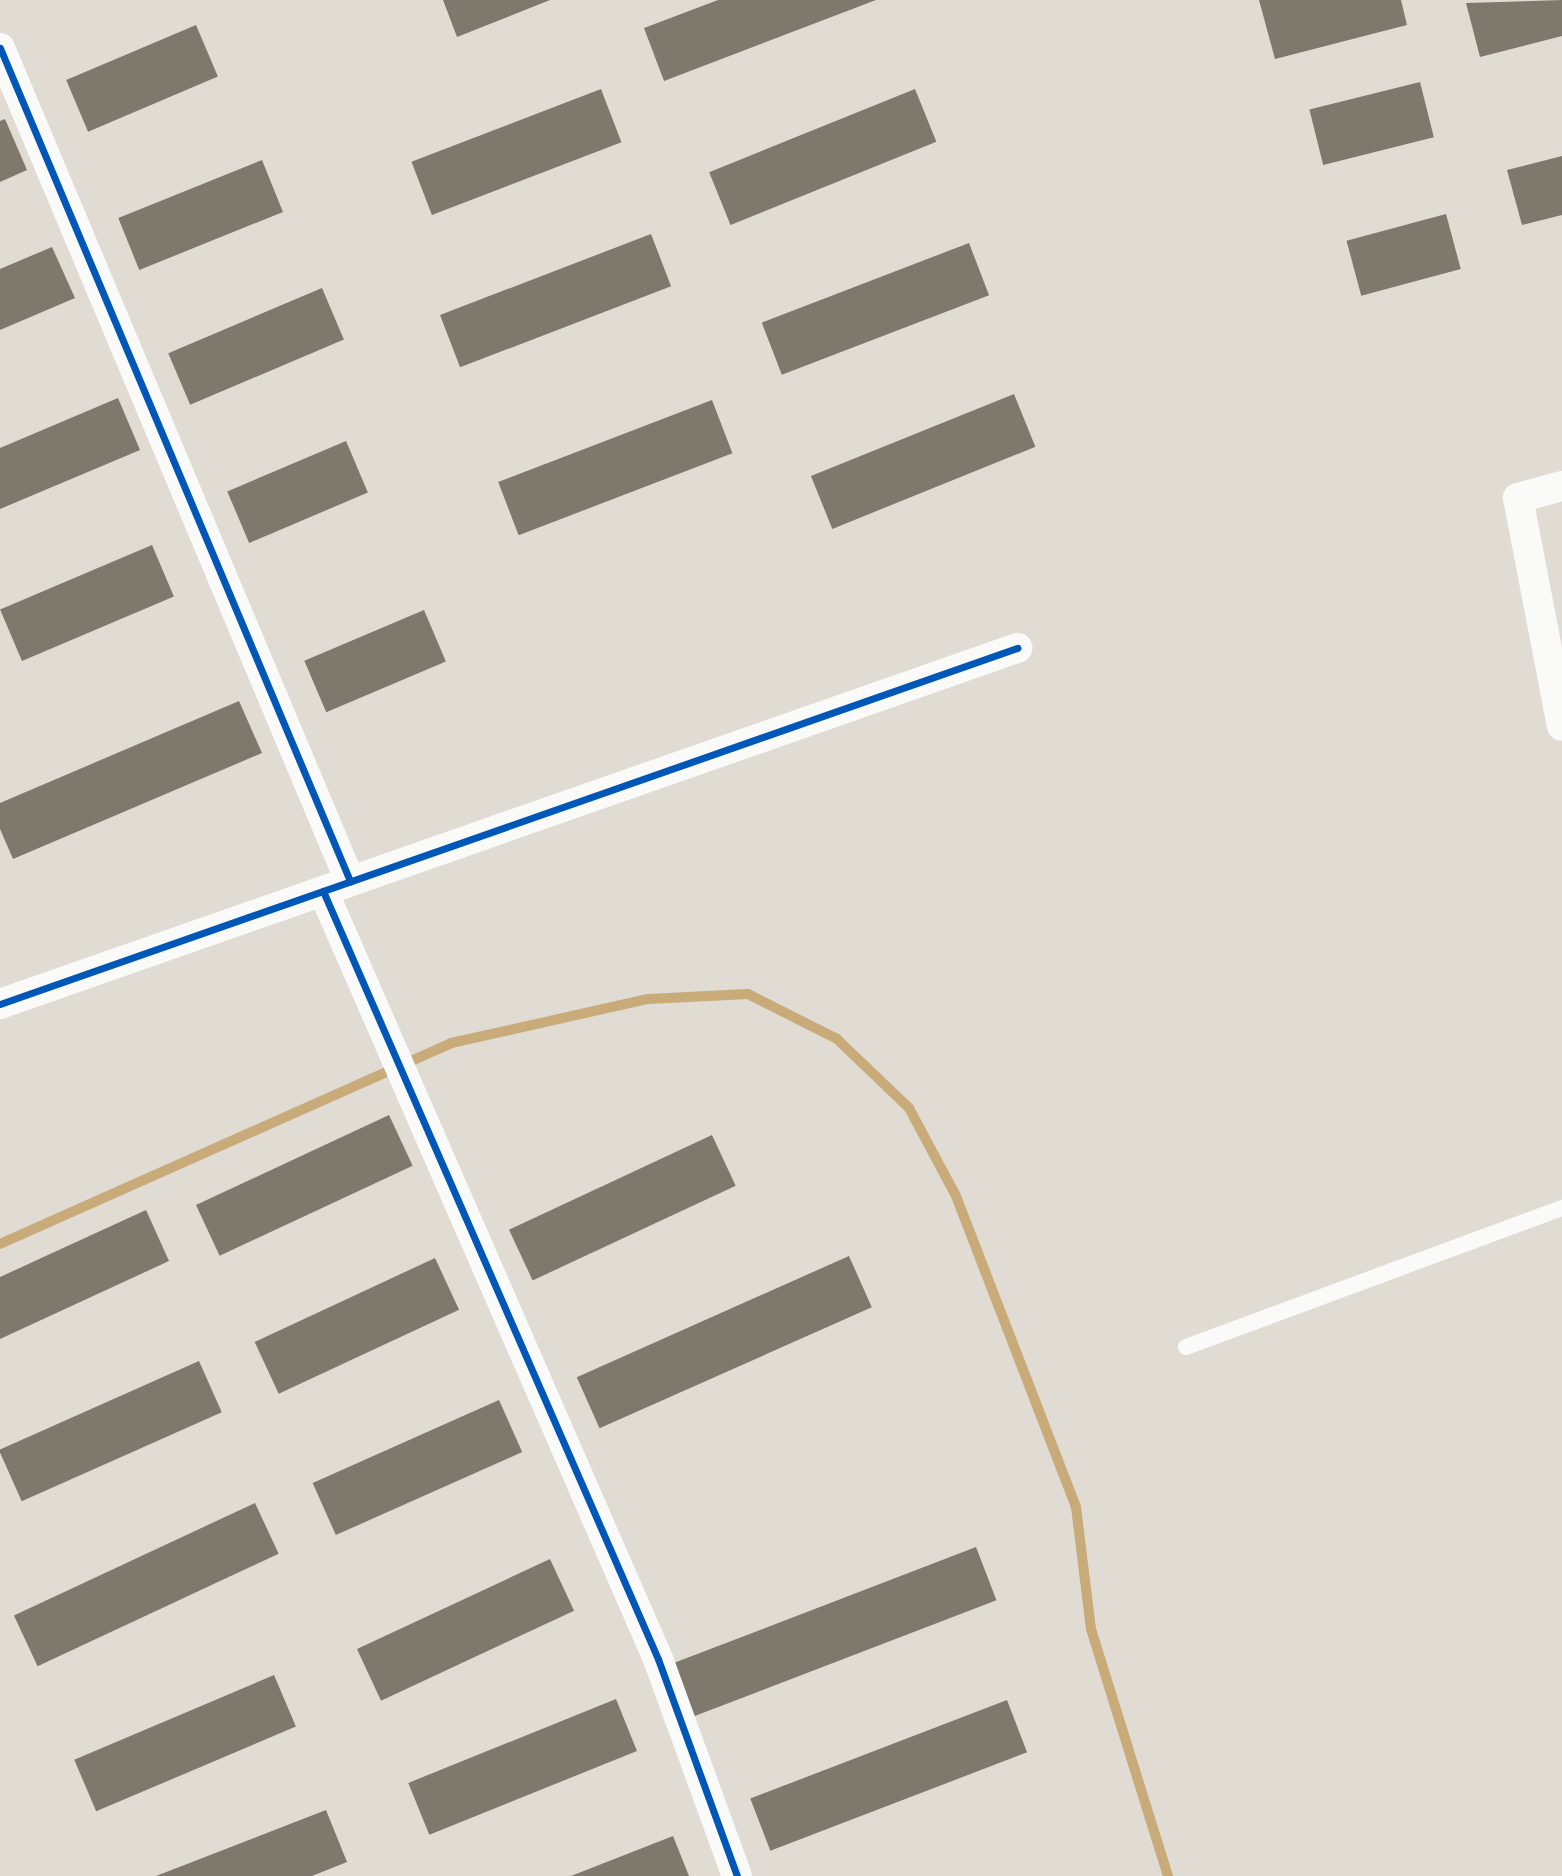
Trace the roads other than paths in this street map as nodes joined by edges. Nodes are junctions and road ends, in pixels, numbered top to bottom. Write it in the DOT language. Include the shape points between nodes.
graph roads {
  1 [pos="0,48"];
  2 [pos="1562,486"];
  3 [pos="1017,648"];
  4 [pos="1562,726"];
  5 [pos="337,886"];
  6 [pos="0,1004"];
  7 [pos="1562,1208"];
  8 [pos="1186,1347"];
  9 [pos="737,1876"];
  1 -- 5 [label="street"];
  2 -- 4 [label="street" via="1518,498"];
  3 -- 5 [label="street"];
  5 -- 6 [label="street"];
  5 -- 9 [label="street" via="658,1659"];
  7 -- 8 [label="lane"];
}
